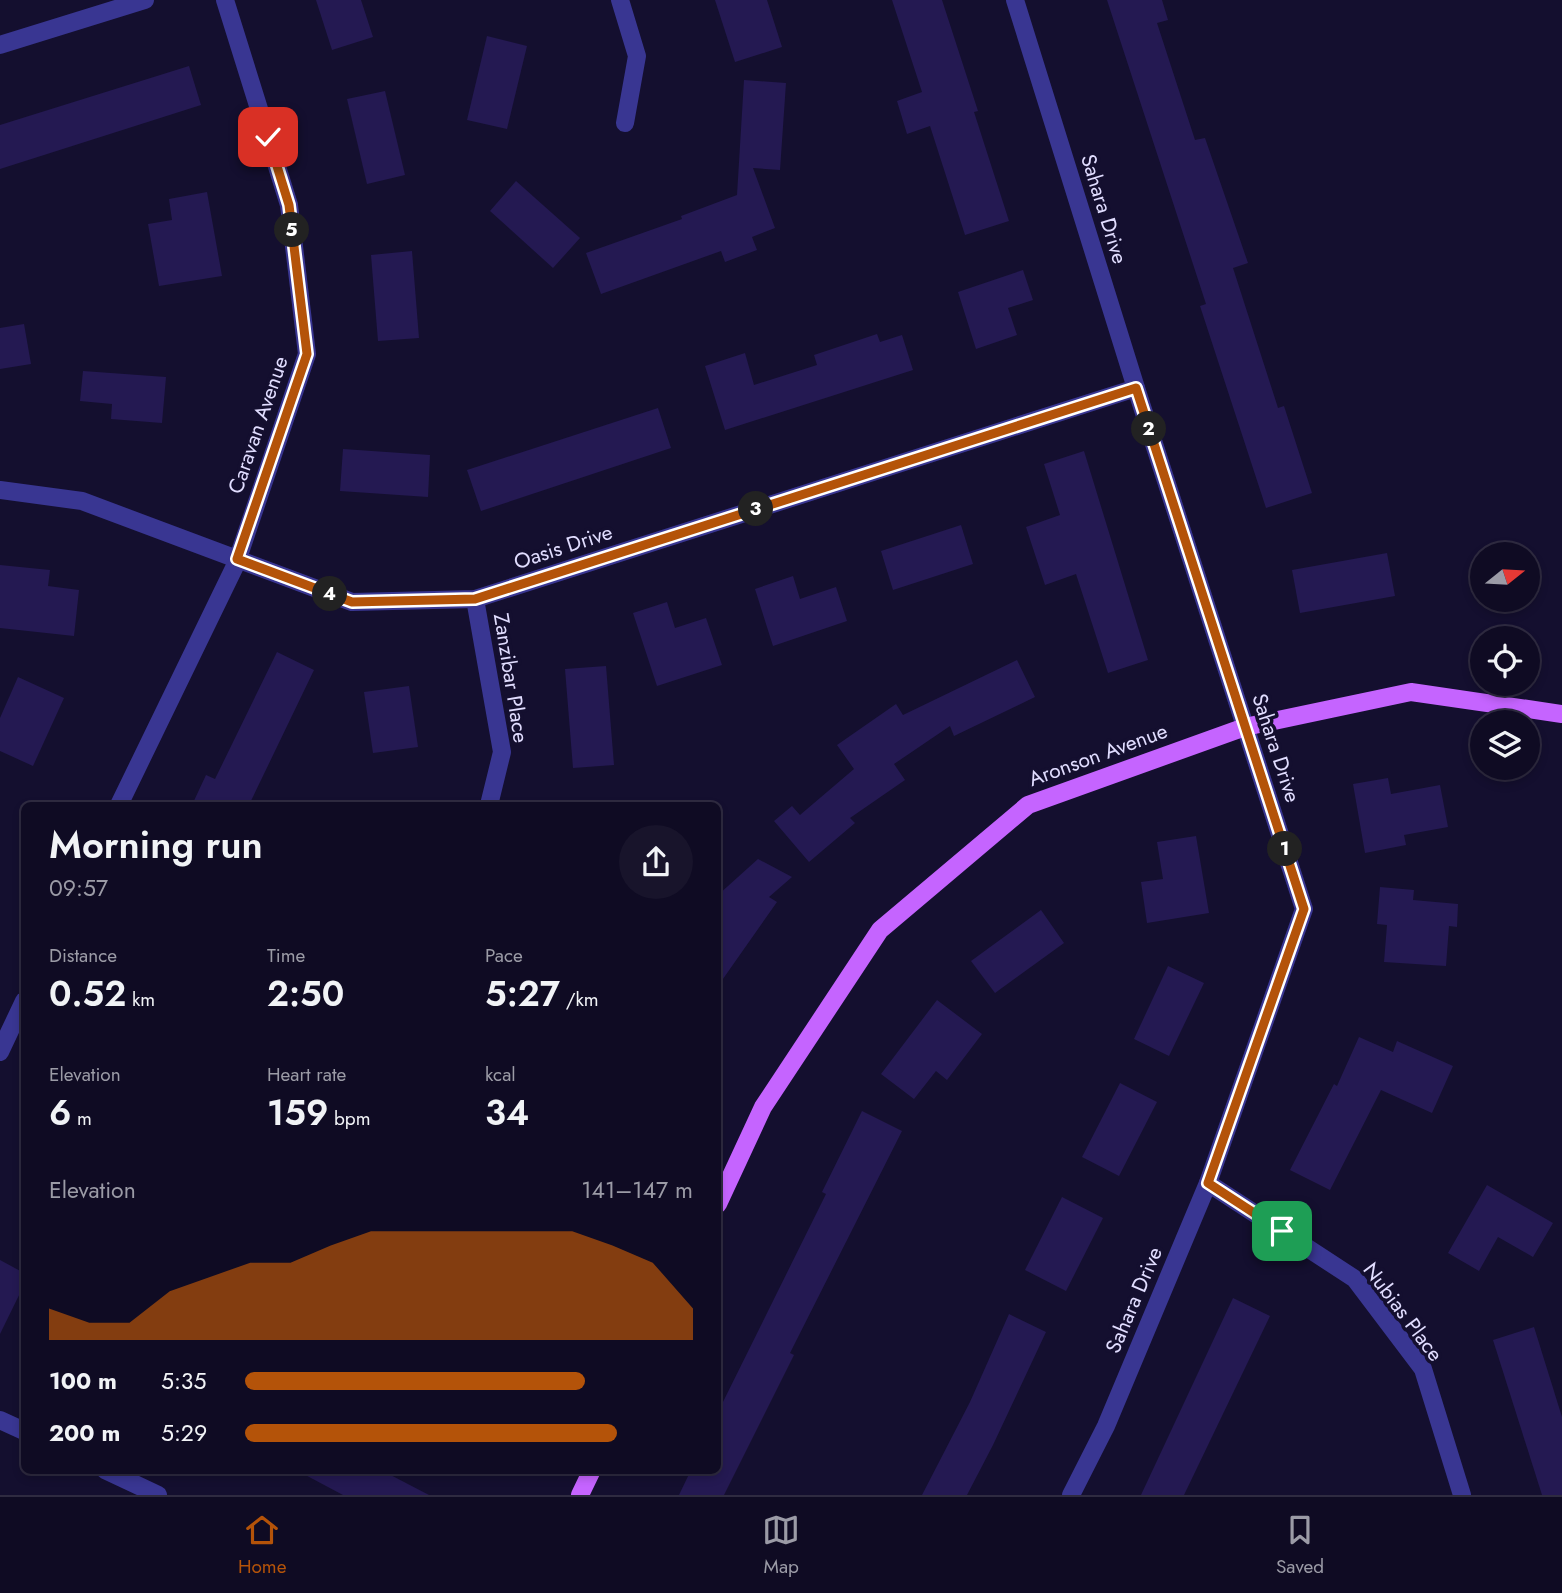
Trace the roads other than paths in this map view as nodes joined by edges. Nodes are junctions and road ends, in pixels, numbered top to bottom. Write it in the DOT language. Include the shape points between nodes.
graph roads {
  1 [pos="145,0"];
  2 [pos="225,0"];
  3 [pos="620,0"];
  4 [pos="1015,0"];
  5 [pos="0,45"];
  6 [pos="625,122"];
  7 [pos="1136,388"];
  8 [pos="0,490"];
  9 [pos="237,559"];
  10 [pos="475,599"];
  11 [pos="1562,714"];
  12 [pos="1245,727"];
  13 [pos="120,802"];
  14 [pos="490,802"];
  15 [pos="21,1007"];
  16 [pos="0,1052"];
  17 [pos="1208,1183"];
  18 [pos="721,1198"];
  19 [pos="0,1420"];
  20 [pos="21,1430"];
  21 [pos="113,1474"];
  22 [pos="590,1474"];
  23 [pos="158,1495"];
  24 [pos="580,1495"];
  25 [pos="1071,1495"];
  26 [pos="1462,1495"];
  1 -- 5 [label="street"];
  2 -- 9 [label="street, Caravan Avenue" via="289,205 307,354"];
  3 -- 6 [label="street" via="637,56"];
  4 -- 7 [label="street, Sahara Drive"];
  7 -- 10 [label="street, Oasis Drive"];
  7 -- 12 [label="street, Sahara Drive"];
  8 -- 9 [label="street, Oasis Drive" via="82,501"];
  9 -- 10 [label="street, Oasis Drive" via="352,602"];
  9 -- 13 [label="street, Caravan Avenue"];
  10 -- 14 [label="street, Zanzibar Place" via="502,752"];
  11 -- 12 [label="main road, Aronson Avenue" via="1411,692"];
  12 -- 17 [label="street, Sahara Drive" via="1304,909"];
  12 -- 18 [label="main road, Aronson Avenue" via="1027,805 880,930 763,1107"];
  15 -- 16 [label="street"];
  17 -- 25 [label="street, Sahara Drive" via="1106,1426"];
  17 -- 26 [label="street, Nubias Place" via="1355,1279 1423,1369"];
  19 -- 20 [label="street"];
  21 -- 23 [label="street"];
  22 -- 24 [label="main road"];
}
